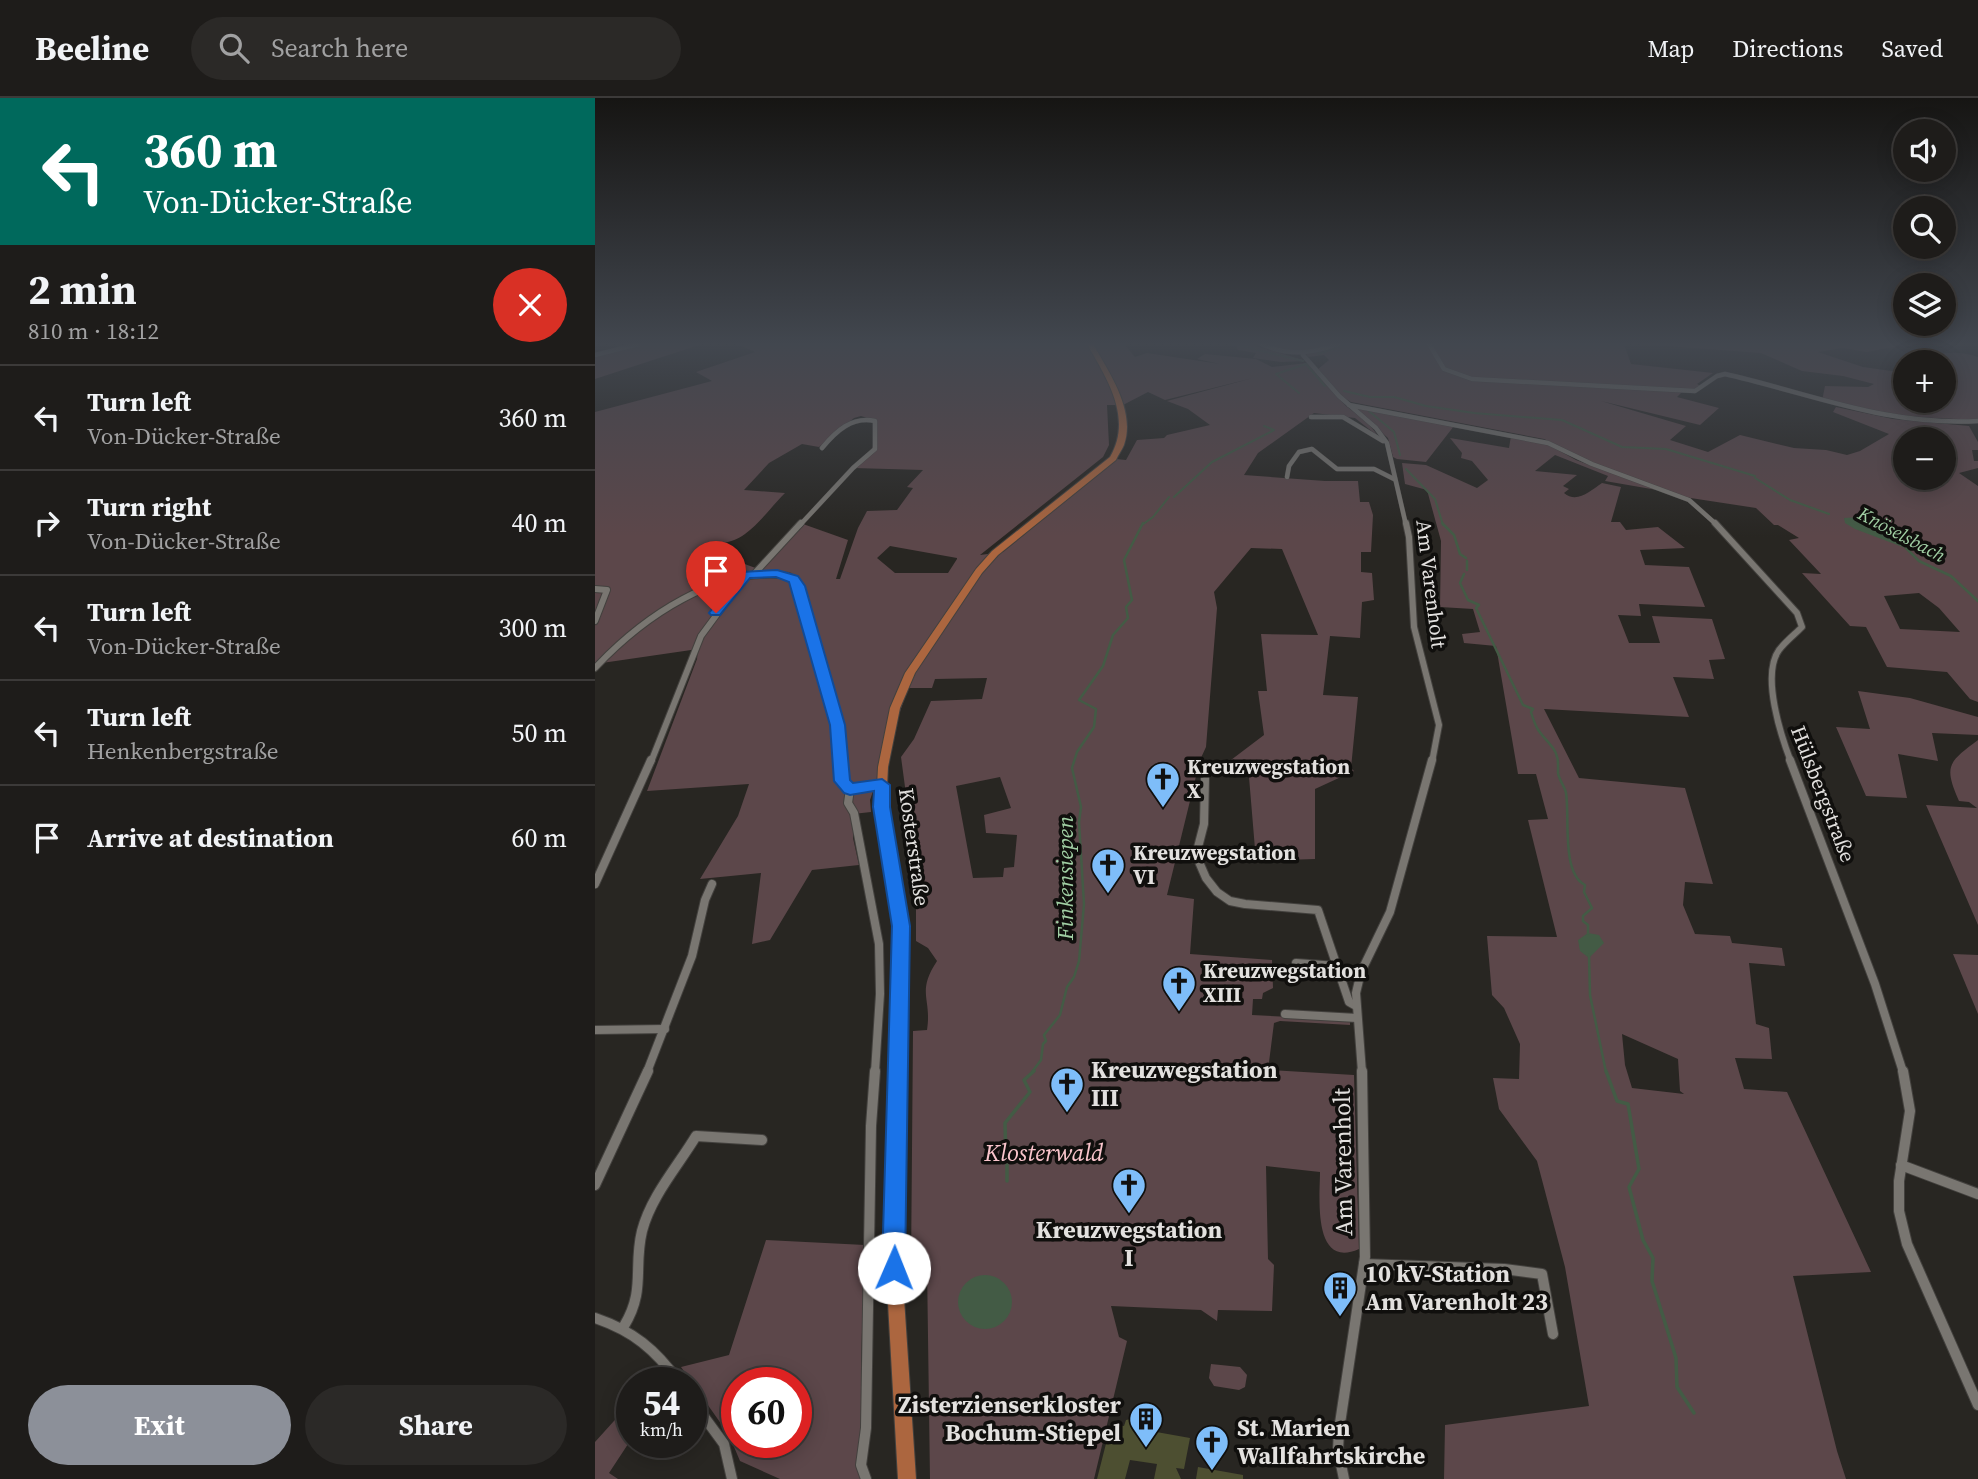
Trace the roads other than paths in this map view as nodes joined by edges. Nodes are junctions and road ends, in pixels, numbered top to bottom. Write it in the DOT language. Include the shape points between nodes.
graph roads {
  1 [pos="1118,408"];
  2 [pos="1353,408"];
  3 [pos="1367,408"];
  4 [pos="1849,408"];
  5 [pos="1311,417"];
  6 [pos="1978,421"];
  7 [pos="1387,443"];
  8 [pos="822,448"];
  9 [pos="1287,477"];
  10 [pos="1394,479"];
  11 [pos="750,574"];
  12 [pos="595,589"];
  13 [pos="595,621"];
  14 [pos="596,665"];
  15 [pos="1205,778"];
  16 [pos="882,785"];
  17 [pos="850,789"];
  18 [pos="595,884"];
  19 [pos="712,884"];
  20 [pos="1296,963"];
  21 [pos="1337,966"];
  22 [pos="1356,1006"];
  23 [pos="1285,1014"];
  24 [pos="1357,1018"];
  25 [pos="665,1029"];
  26 [pos="595,1030"];
  27 [pos="762,1140"];
  28 [pos="1901,1165"];
  29 [pos="595,1185"];
  30 [pos="1978,1194"];
  31 [pos="1364,1264"];
  32 [pos="595,1318"];
  33 [pos="624,1326"];
  34 [pos="1553,1334"];
  35 [pos="668,1367"];
  36 [pos="1978,1405"];
  37 [pos="707,1422"];
  38 [pos="732,1479"];
  39 [pos="866,1479"];
  40 [pos="907,1479"];
  41 [pos="1344,1479"];
  1 -- 16 [label="main road, Kosterstraße" via="1122,447 1114,458 995,553 917,662 899,697"];
  2 -- 7 [label="street"];
  3 -- 28 [label="street, Hülsbergstraße" via="1548,443 1689,500 1797,613 1802,627 1772,665 1776,722 1875,984 1906,1082 1910,1111"];
  4 -- 6 [label="street" via="1892,418"];
  5 -- 7 [label="street" via="1355,420"];
  7 -- 10 [label="street, Am Varenholt"];
  8 -- 11 [label="street" via="849,422 875,421 875,449"];
  9 -- 10 [label="street" via="1299,452 1313,449 1337,469 1374,469"];
  10 -- 22 [label="street, Am Varenholt" via="1409,537 1413,627 1439,734 1390,912 1361,972"];
  11 -- 14 [label="street" via="714,586 663,613"];
  11 -- 17 [label="street" via="784,574 798,586 838,725 842,781"];
  11 -- 18 [label="street" via="701,636"];
  12 -- 13 [label="street" via="607,590"];
  15 -- 21 [label="street, Am Varenholt" via="1204,824 1196,855 1216,893 1230,901 1318,910"];
  16 -- 17 [label="street"];
  16 -- 40 [label="main road, Kosterstraße" via="881,807 901,926 894,1268"];
  17 -- 39 [label="street" via="848,803 854,813 879,944 862,1465"];
  19 -- 25 [label="street"];
  20 -- 21 [label="street"];
  21 -- 22 [label="street, Am Varenholt" via="1349,1002"];
  22 -- 24 [label="street, Am Varenholt"];
  23 -- 24 [label="street"];
  24 -- 31 [label="street, Am Varenholt" via="1363,1084"];
  25 -- 26 [label="street"];
  25 -- 29 [label="street" via="640,1096"];
  27 -- 33 [label="street" via="696,1136 645,1222 639,1301"];
  28 -- 30 [label="street"];
  28 -- 36 [label="street, Hülsbergstraße" via="1899,1210 1907,1244"];
  31 -- 34 [label="street, Am Varenholt" via="1542,1274"];
  31 -- 41 [label="street, Am Varenholt" via="1339,1430"];
  32 -- 33 [label="street"];
  33 -- 35 [label="street"];
  37 -- 38 [label="street" via="723,1444"];
}
